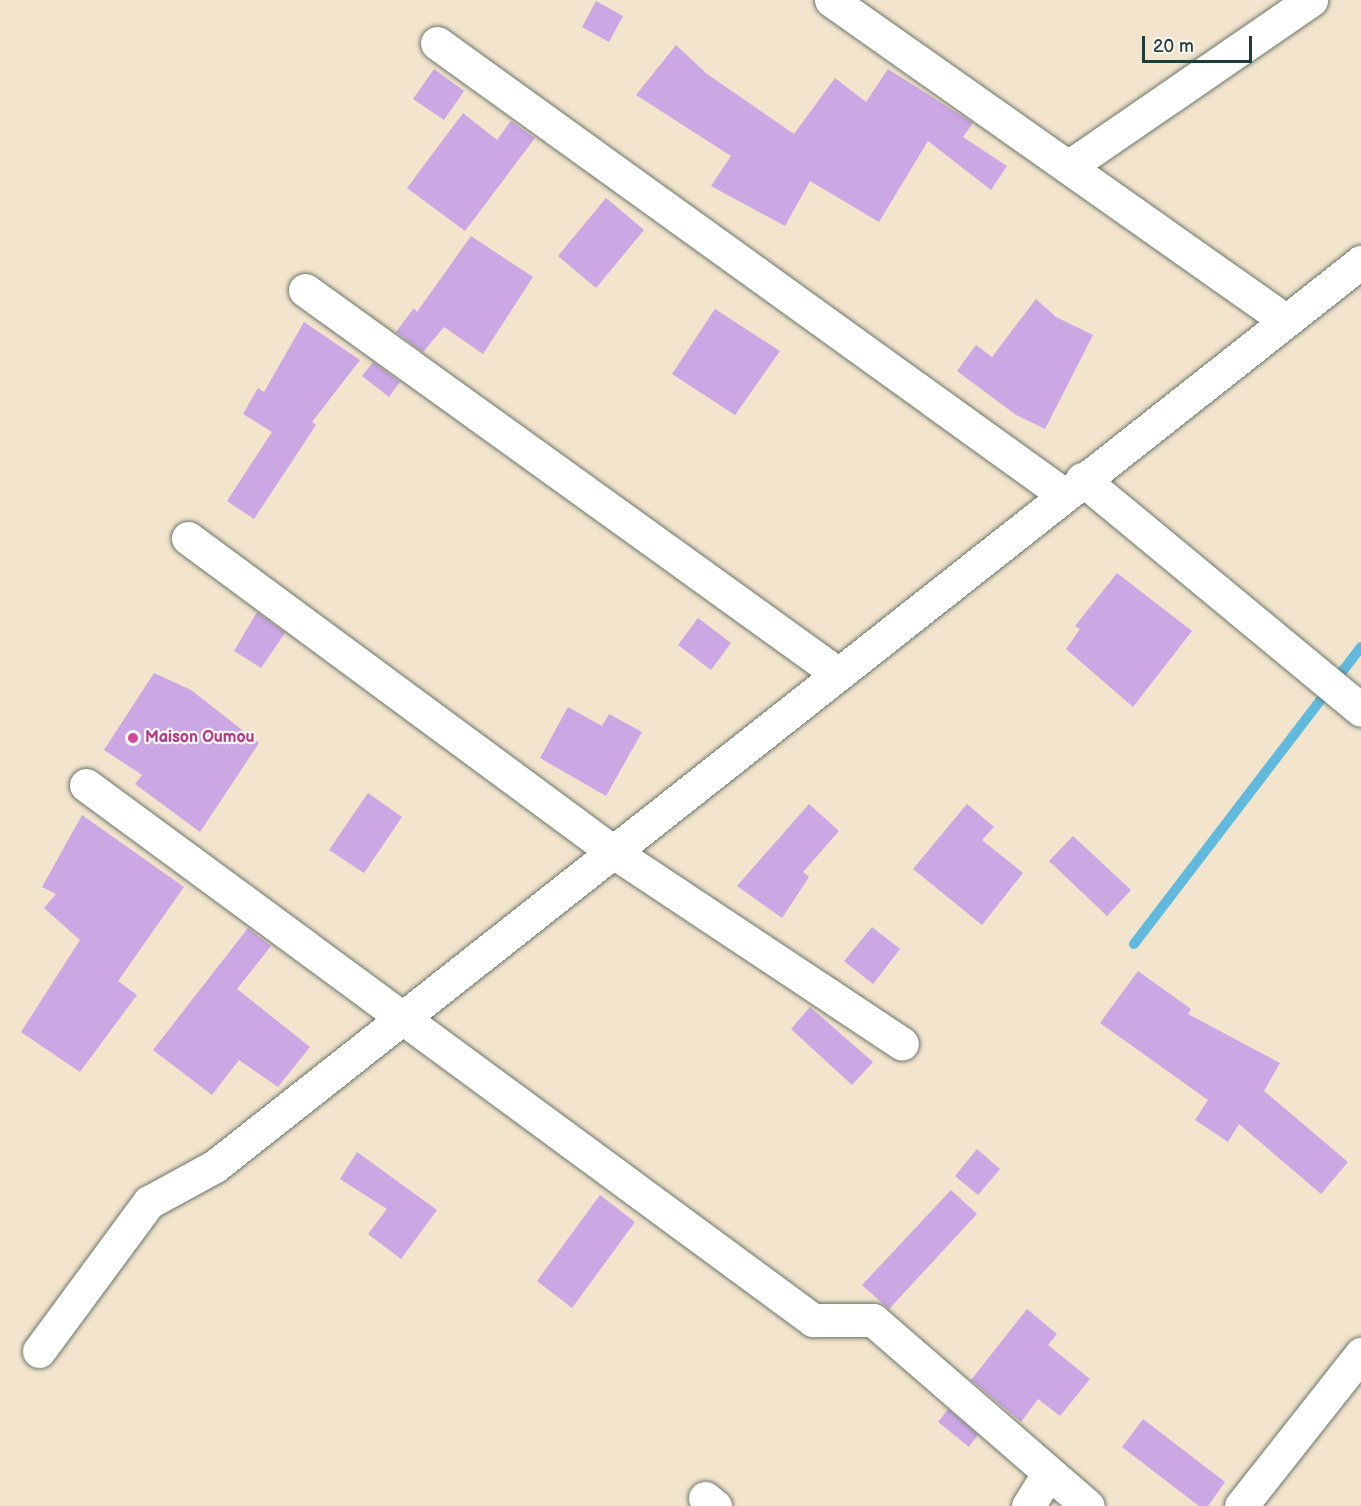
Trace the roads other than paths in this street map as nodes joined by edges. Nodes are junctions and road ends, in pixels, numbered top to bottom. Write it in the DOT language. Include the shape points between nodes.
graph roads {
  1 [pos="1311,0"];
  2 [pos="840,2"];
  3 [pos="437,43"];
  4 [pos="1068,167"];
  5 [pos="1361,262"];
  6 [pos="305,290"];
  7 [pos="1286,320"];
  8 [pos="1072,487"];
  9 [pos="188,538"];
  10 [pos="837,673"];
  11 [pos="1361,710"];
  12 [pos="86,785"];
  13 [pos="612,852"];
  14 [pos="402,1018"];
  15 [pos="902,1044"];
  16 [pos="39,1351"];
  17 [pos="1361,1354"];
  18 [pos="1049,1473"];
  19 [pos="1028,1506"];
  20 [pos="1088,1506"];
  21 [pos="1241,1506"];
  1 -- 4 [label="street"];
  2 -- 4 [label="street"];
  3 -- 8 [label="street"];
  4 -- 7 [label="street"];
  5 -- 7 [label="street"];
  6 -- 10 [label="street"];
  7 -- 8 [label="street"];
  8 -- 10 [label="street"];
  8 -- 11 [label="street"];
  9 -- 13 [label="street"];
  10 -- 13 [label="street"];
  12 -- 14 [label="street"];
  13 -- 14 [label="street"];
  13 -- 15 [label="street"];
  14 -- 16 [label="street" via="215,1166 149,1202"];
  14 -- 18 [label="street" via="813,1320 873,1320"];
  17 -- 21 [label="street"];
  18 -- 19 [label="street"];
  18 -- 20 [label="street"];
}
